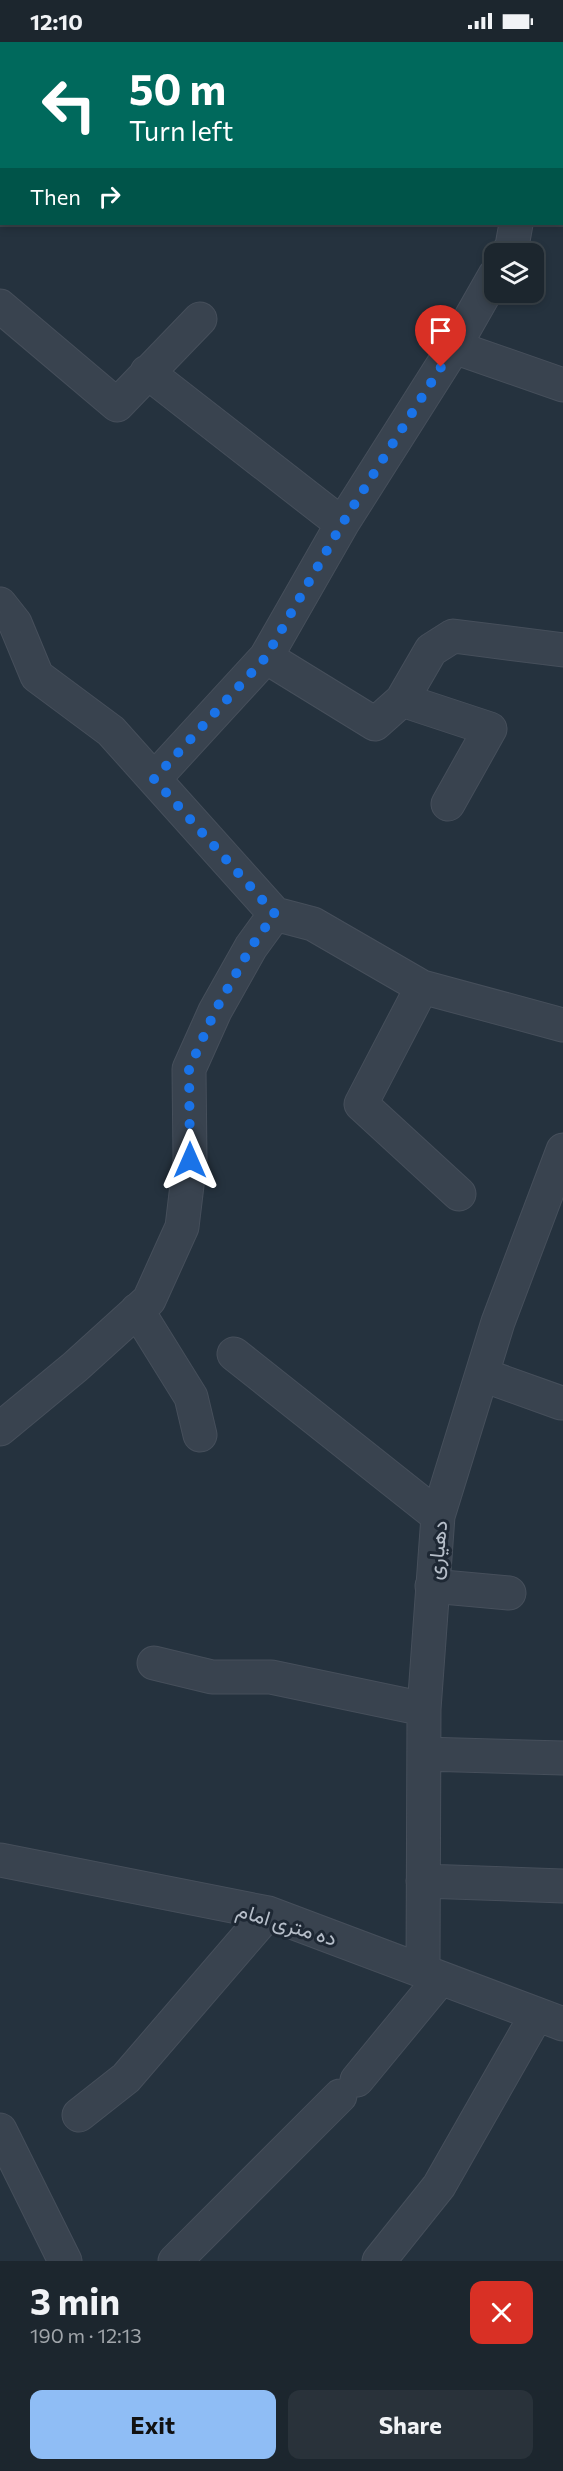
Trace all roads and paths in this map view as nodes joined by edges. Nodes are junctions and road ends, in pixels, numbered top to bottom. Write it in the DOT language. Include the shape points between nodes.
graph roads {
  1 [pos="516,225"];
  2 [pos="513,243"];
  3 [pos="484,294"];
  4 [pos="0,306"];
  5 [pos="200,319"];
  6 [pos="454,347"];
  7 [pos="147,372"];
  8 [pos="563,385"];
  9 [pos="342,524"];
  10 [pos="0,604"];
  11 [pos="563,650"];
  12 [pos="266,657"];
  13 [pos="402,700"];
  14 [pos="154,779"];
  15 [pos="448,804"];
  16 [pos="275,914"];
  17 [pos="422,987"];
  18 [pos="563,1024"];
  19 [pos="563,1150"];
  20 [pos="459,1194"];
  21 [pos="137,1310"];
  22 [pos="234,1354"];
  23 [pos="483,1375"];
  24 [pos="561,1403"];
  25 [pos="0,1429"];
  26 [pos="200,1436"];
  27 [pos="438,1516"];
  28 [pos="432,1586"];
  29 [pos="509,1593"];
  30 [pos="154,1663"];
  31 [pos="424,1709"];
  32 [pos="424,1754"];
  33 [pos="563,1758"];
  34 [pos="0,1860"];
  35 [pos="423,1881"];
  36 [pos="563,1886"];
  37 [pos="268,1913"];
  38 [pos="432,1974"];
  39 [pos="550,2019"];
  40 [pos="79,2115"];
  41 [pos="0,2130"];
  42 [pos="65,2261"];
  43 [pos="175,2261"];
  44 [pos="379,2261"];
  1 -- 2 [label="street"];
  3 -- 6 [label="street"];
  4 -- 7 [label="street" via="117,405"];
  5 -- 7 [label="street"];
  6 -- 8 [label="street"];
  6 -- 9 [label="street"];
  7 -- 9 [label="street"];
  9 -- 12 [label="street"];
  10 -- 14 [label="street" via="15,623 37,676 111,731"];
  11 -- 13 [label="street" via="453,636 431,650"];
  12 -- 13 [label="street" via="375,724"];
  12 -- 14 [label="street"];
  13 -- 15 [label="street" via="490,729"];
  14 -- 16 [label="street"];
  16 -- 17 [label="street" via="313,924"];
  16 -- 21 [label="street" via="251,947 215,1011 189,1069 190,1160 182,1227 149,1300"];
  17 -- 18 [label="street"];
  17 -- 20 [label="street" via="361,1104"];
  19 -- 23 [label="street, دهیاری" via="498,1322"];
  21 -- 25 [label="street"];
  21 -- 26 [label="street" via="191,1397"];
  22 -- 27 [label="street"];
  23 -- 24 [label="street"];
  23 -- 27 [label="street, دهیاری"];
  27 -- 28 [label="street, دهیاری"];
  28 -- 29 [label="street"];
  28 -- 31 [label="street, دهیاری"];
  30 -- 31 [label="street" via="212,1677 271,1677"];
  31 -- 32 [label="street, دهیاری"];
  32 -- 33 [label="street"];
  32 -- 35 [label="street, دهیاری"];
  34 -- 37 [label="street, ده متری امام"];
  35 -- 36 [label="street"];
  35 -- 38 [label="street, دهیاری"];
  37 -- 38 [label="street, ده متری امام"];
  37 -- 40 [label="street" via="126,2078"];
  38 -- 39 [label="street, ده متری امام"];
  38 -- 43 [label="street" via="348,2088"];
  39 -- 44 [label="street" via="439,2186"];
  41 -- 42 [label="street"];
}
